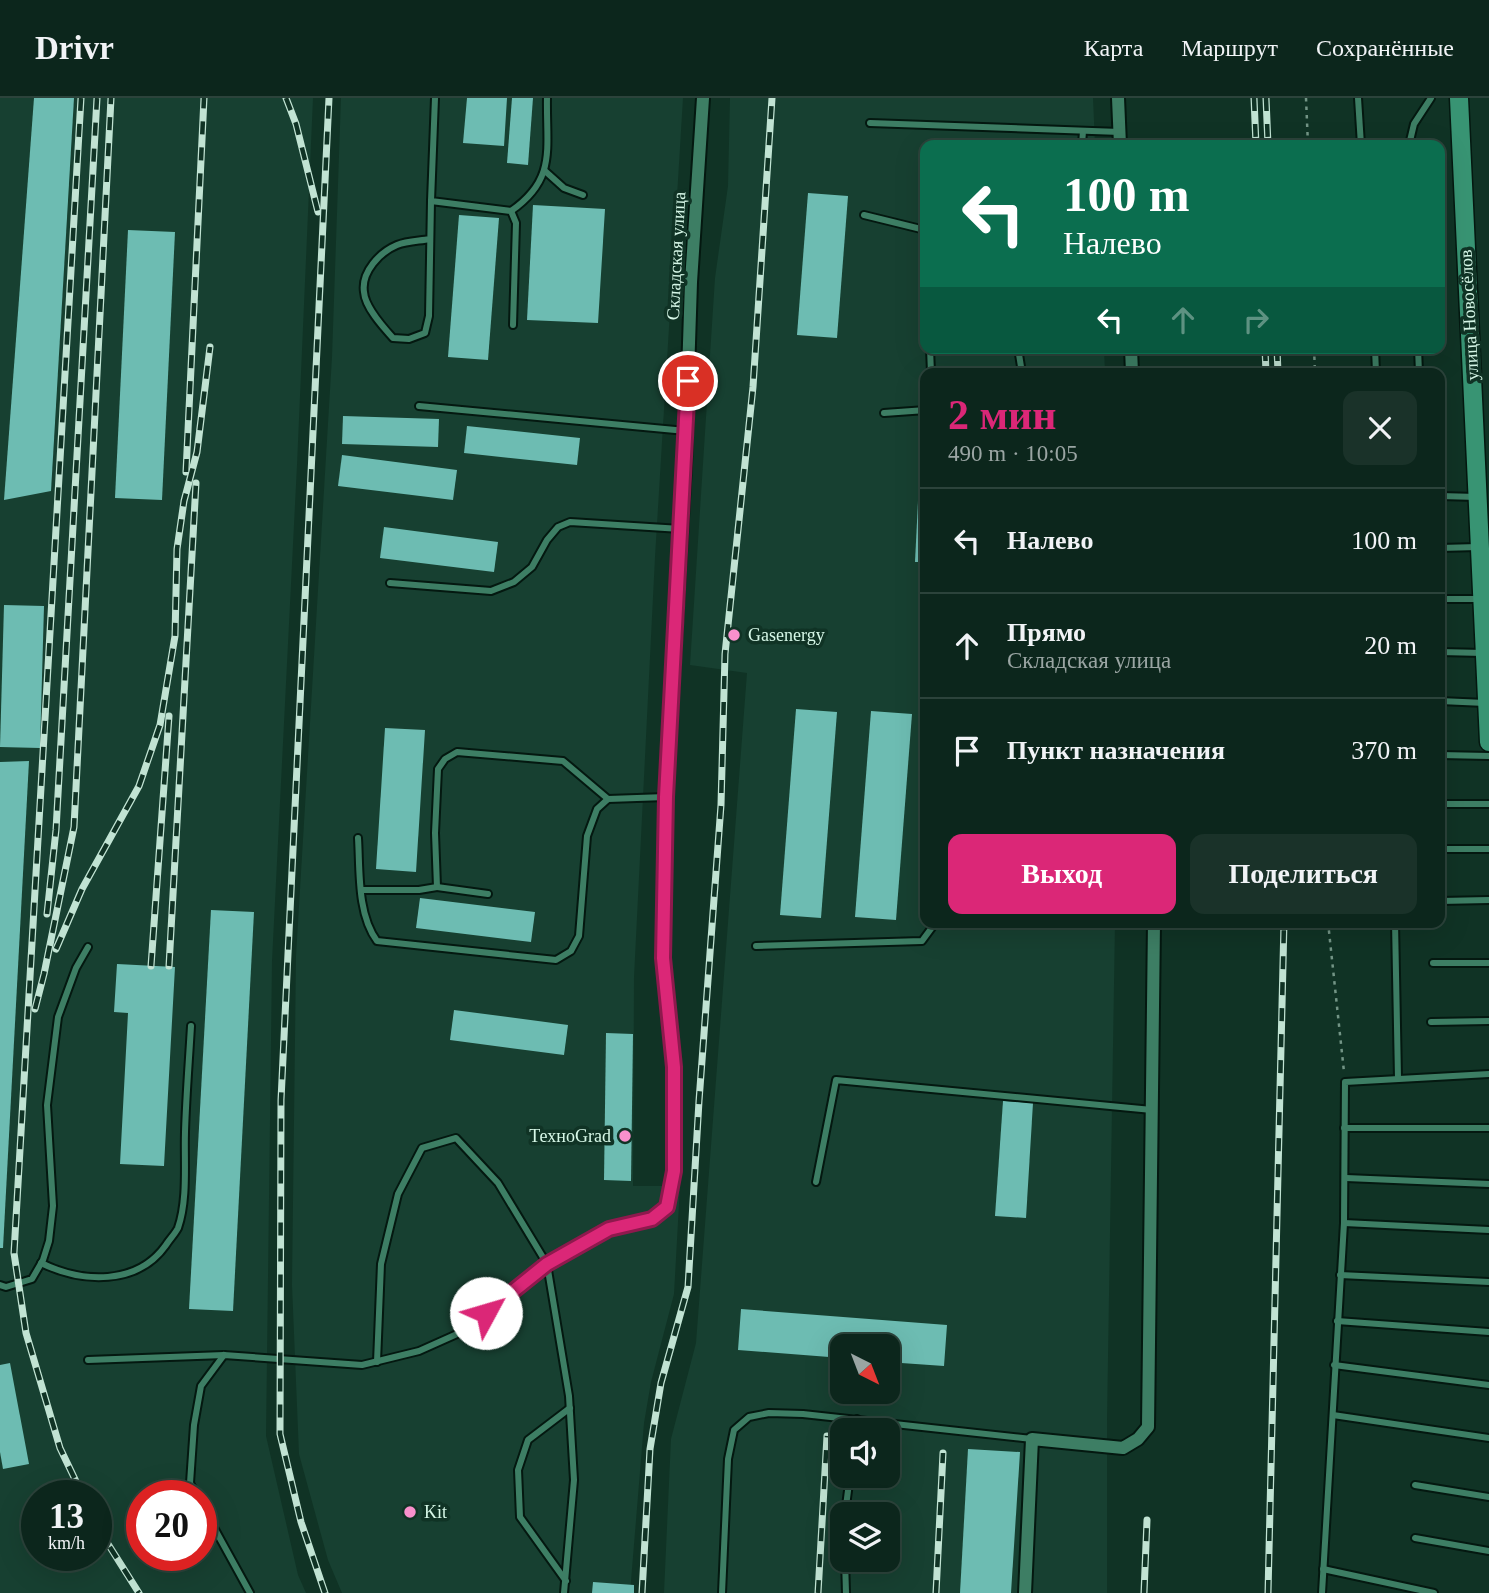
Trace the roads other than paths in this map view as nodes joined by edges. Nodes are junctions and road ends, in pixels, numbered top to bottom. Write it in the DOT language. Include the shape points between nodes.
graph roads {
  1 [pos="435,98"];
  2 [pos="547,98"];
  3 [pos="703,98"];
  4 [pos="1118,98"];
  5 [pos="1358,98"];
  6 [pos="1431,98"];
  7 [pos="1459,98"];
  8 [pos="870,123"];
  9 [pos="1083,131"];
  10 [pos="1120,139"];
  11 [pos="1082,140"];
  12 [pos="1362,140"];
  13 [pos="1410,140"];
  14 [pos="545,172"];
  15 [pos="583,195"];
  16 [pos="431,201"];
  17 [pos="511,211"];
  18 [pos="864,215"];
  19 [pos="920,229"];
  20 [pos="430,239"];
  21 [pos="513,325"];
  22 [pos="419,406"];
  23 [pos="920,411"];
  24 [pos="884,414"];
  25 [pos="686,430"];
  26 [pos="1445,496"];
  27 [pos="1478,497"];
  28 [pos="681,529"];
  29 [pos="1480,547"];
  30 [pos="1445,548"];
  31 [pos="390,583"];
  32 [pos="1484,589"];
  33 [pos="1445,598"];
  34 [pos="1445,652"];
  35 [pos="1485,653"];
  36 [pos="1445,701"];
  37 [pos="1487,703"];
  38 [pos="1489,742"];
  39 [pos="1445,755"];
  40 [pos="1489,756"];
  41 [pos="666,797"];
  42 [pos="608,799"];
  43 [pos="1445,804"];
  44 [pos="1489,804"];
  45 [pos="358,838"];
  46 [pos="1445,849"];
  47 [pos="1489,849"];
  48 [pos="437,887"];
  49 [pos="361,890"];
  50 [pos="488,894"];
  51 [pos="1489,900"];
  52 [pos="1445,901"];
  53 [pos="932,928"];
  54 [pos="1154,928"];
  55 [pos="1395,928"];
  56 [pos="756,946"];
  57 [pos="88,947"];
  58 [pos="1433,963"];
  59 [pos="1489,963"];
  60 [pos="1489,1021"];
  61 [pos="1431,1022"];
  62 [pos="191,1026"];
  63 [pos="1489,1074"];
  64 [pos="1398,1078"];
  65 [pos="1152,1110"];
  66 [pos="1344,1128"];
  67 [pos="1489,1128"];
  68 [pos="674,1171"];
  69 [pos="1346,1178"];
  70 [pos="816,1182"];
  71 [pos="1489,1184"];
  72 [pos="1344,1223"];
  73 [pos="1489,1230"];
  74 [pos="41,1263"];
  75 [pos="547,1264"];
  76 [pos="1340,1275"];
  77 [pos="1489,1282"];
  78 [pos="0,1285"];
  79 [pos="1337,1321"];
  80 [pos="1489,1332"];
  81 [pos="224,1355"];
  82 [pos="88,1360"];
  83 [pos="377,1362"];
  84 [pos="1335,1365"];
  85 [pos="1489,1385"];
  86 [pos="570,1408"];
  87 [pos="1333,1415"];
  88 [pos="846,1418"];
  89 [pos="900,1424"];
  90 [pos="1489,1438"];
  91 [pos="1031,1439"];
  92 [pos="190,1480"];
  93 [pos="1415,1485"];
  94 [pos="1489,1497"];
  95 [pos="217,1533"];
  96 [pos="1415,1538"];
  97 [pos="1489,1550"];
  98 [pos="1324,1569"];
  99 [pos="845,1572"];
  100 [pos="566,1581"];
  101 [pos="250,1593"];
  102 [pos="564,1593"];
  103 [pos="722,1593"];
  104 [pos="846,1593"];
  105 [pos="1025,1593"];
  106 [pos="1322,1593"];
  107 [pos="1434,1593"];
  1 -- 16 [label="lane"];
  2 -- 14 [label="lane"];
  3 -- 25 [label="street, Складская улица"];
  4 -- 10 [label="street"];
  5 -- 12 [label="lane"];
  6 -- 13 [label="lane" via="1414,124"];
  7 -- 27 [label="street, улица Новосёлов"];
  8 -- 9 [label="lane"];
  9 -- 10 [label="lane"];
  9 -- 11 [label="lane"];
  14 -- 15 [label="lane" via="564,188"];
  14 -- 17 [label="lane" via="527,200"];
  16 -- 17 [label="lane"];
  16 -- 20 [label="lane"];
  17 -- 21 [label="lane" via="516,223"];
  18 -- 19 [label="lane"];
  20 -- 20 [label="lane" via="425,333 409,340 393,338 376,319 363,292 367,272 382,253 399,244"];
  22 -- 25 [label="lane"];
  23 -- 24 [label="lane"];
  25 -- 28 [label="street, Складская улица"];
  26 -- 27 [label="lane"];
  27 -- 29 [label="street, улица Новосёлов"];
  28 -- 31 [label="lane" via="570,522 552,533 532,567 514,582 491,591"];
  28 -- 41 [label="street, Складская улица"];
  29 -- 30 [label="lane"];
  29 -- 32 [label="street, улица Новосёлов"];
  32 -- 33 [label="lane"];
  32 -- 35 [label="street, улица Новосёлов"];
  34 -- 35 [label="lane"];
  35 -- 37 [label="street, улица Новосёлов"];
  36 -- 37 [label="lane"];
  37 -- 38 [label="street, улица Новосёлов"];
  39 -- 40 [label="lane"];
  41 -- 42 [label="lane"];
  41 -- 68 [label="street, Складская улица" via="663,958 674,1067"];
  42 -- 48 [label="lane" via="563,761 457,752 438,769"];
  42 -- 49 [label="lane" via="597,809 587,836 579,936 572,951 556,960 377,941 370,931"];
  43 -- 44 [label="lane"];
  45 -- 49 [label="lane"];
  46 -- 47 [label="lane"];
  48 -- 49 [label="lane"];
  48 -- 50 [label="lane"];
  51 -- 52 [label="lane"];
  53 -- 56 [label="lane" via="922,941"];
  54 -- 65 [label="street"];
  55 -- 64 [label="lane"];
  57 -- 74 [label="lane" via="58,1017 47,1105 53,1206"];
  58 -- 59 [label="lane"];
  60 -- 61 [label="lane"];
  62 -- 74 [label="lane" via="183,1197 177,1228 157,1258 122,1277 88,1278"];
  63 -- 64 [label="lane"];
  64 -- 66 [label="lane" via="1345,1082"];
  65 -- 70 [label="lane" via="836,1080"];
  65 -- 91 [label="street" via="1148,1427 1123,1448"];
  66 -- 67 [label="lane"];
  66 -- 69 [label="lane"];
  68 -- 75 [label="lane" via="667,1207 652,1219 609,1229"];
  69 -- 71 [label="lane"];
  69 -- 72 [label="lane"];
  72 -- 73 [label="lane"];
  72 -- 76 [label="lane"];
  74 -- 78 [label="lane" via="32,1279"];
  75 -- 83 [label="lane" via="466,1330 419,1352"];
  75 -- 83 [label="lane" via="498,1183 456,1138 422,1148 398,1194 381,1264"];
  75 -- 86 [label="lane"];
  76 -- 77 [label="lane"];
  76 -- 79 [label="lane"];
  79 -- 80 [label="lane"];
  79 -- 84 [label="lane"];
  81 -- 82 [label="lane"];
  81 -- 83 [label="lane" via="362,1365"];
  81 -- 92 [label="lane" via="201,1386"];
  84 -- 85 [label="lane"];
  84 -- 87 [label="lane"];
  86 -- 100 [label="lane" via="574,1480"];
  86 -- 100 [label="lane" via="528,1440 518,1470 520,1517"];
  87 -- 90 [label="lane"];
  87 -- 98 [label="lane"];
  88 -- 103 [label="lane" via="769,1413 750,1417 734,1430 728,1459"];
  89 -- 91 [label="lane"];
  91 -- 105 [label="street"];
  93 -- 94 [label="lane"];
  95 -- 101 [label="lane"];
  96 -- 97 [label="lane"];
  98 -- 106 [label="lane"];
  98 -- 107 [label="lane"];
  99 -- 104 [label="lane"];
  100 -- 102 [label="lane"];
}
